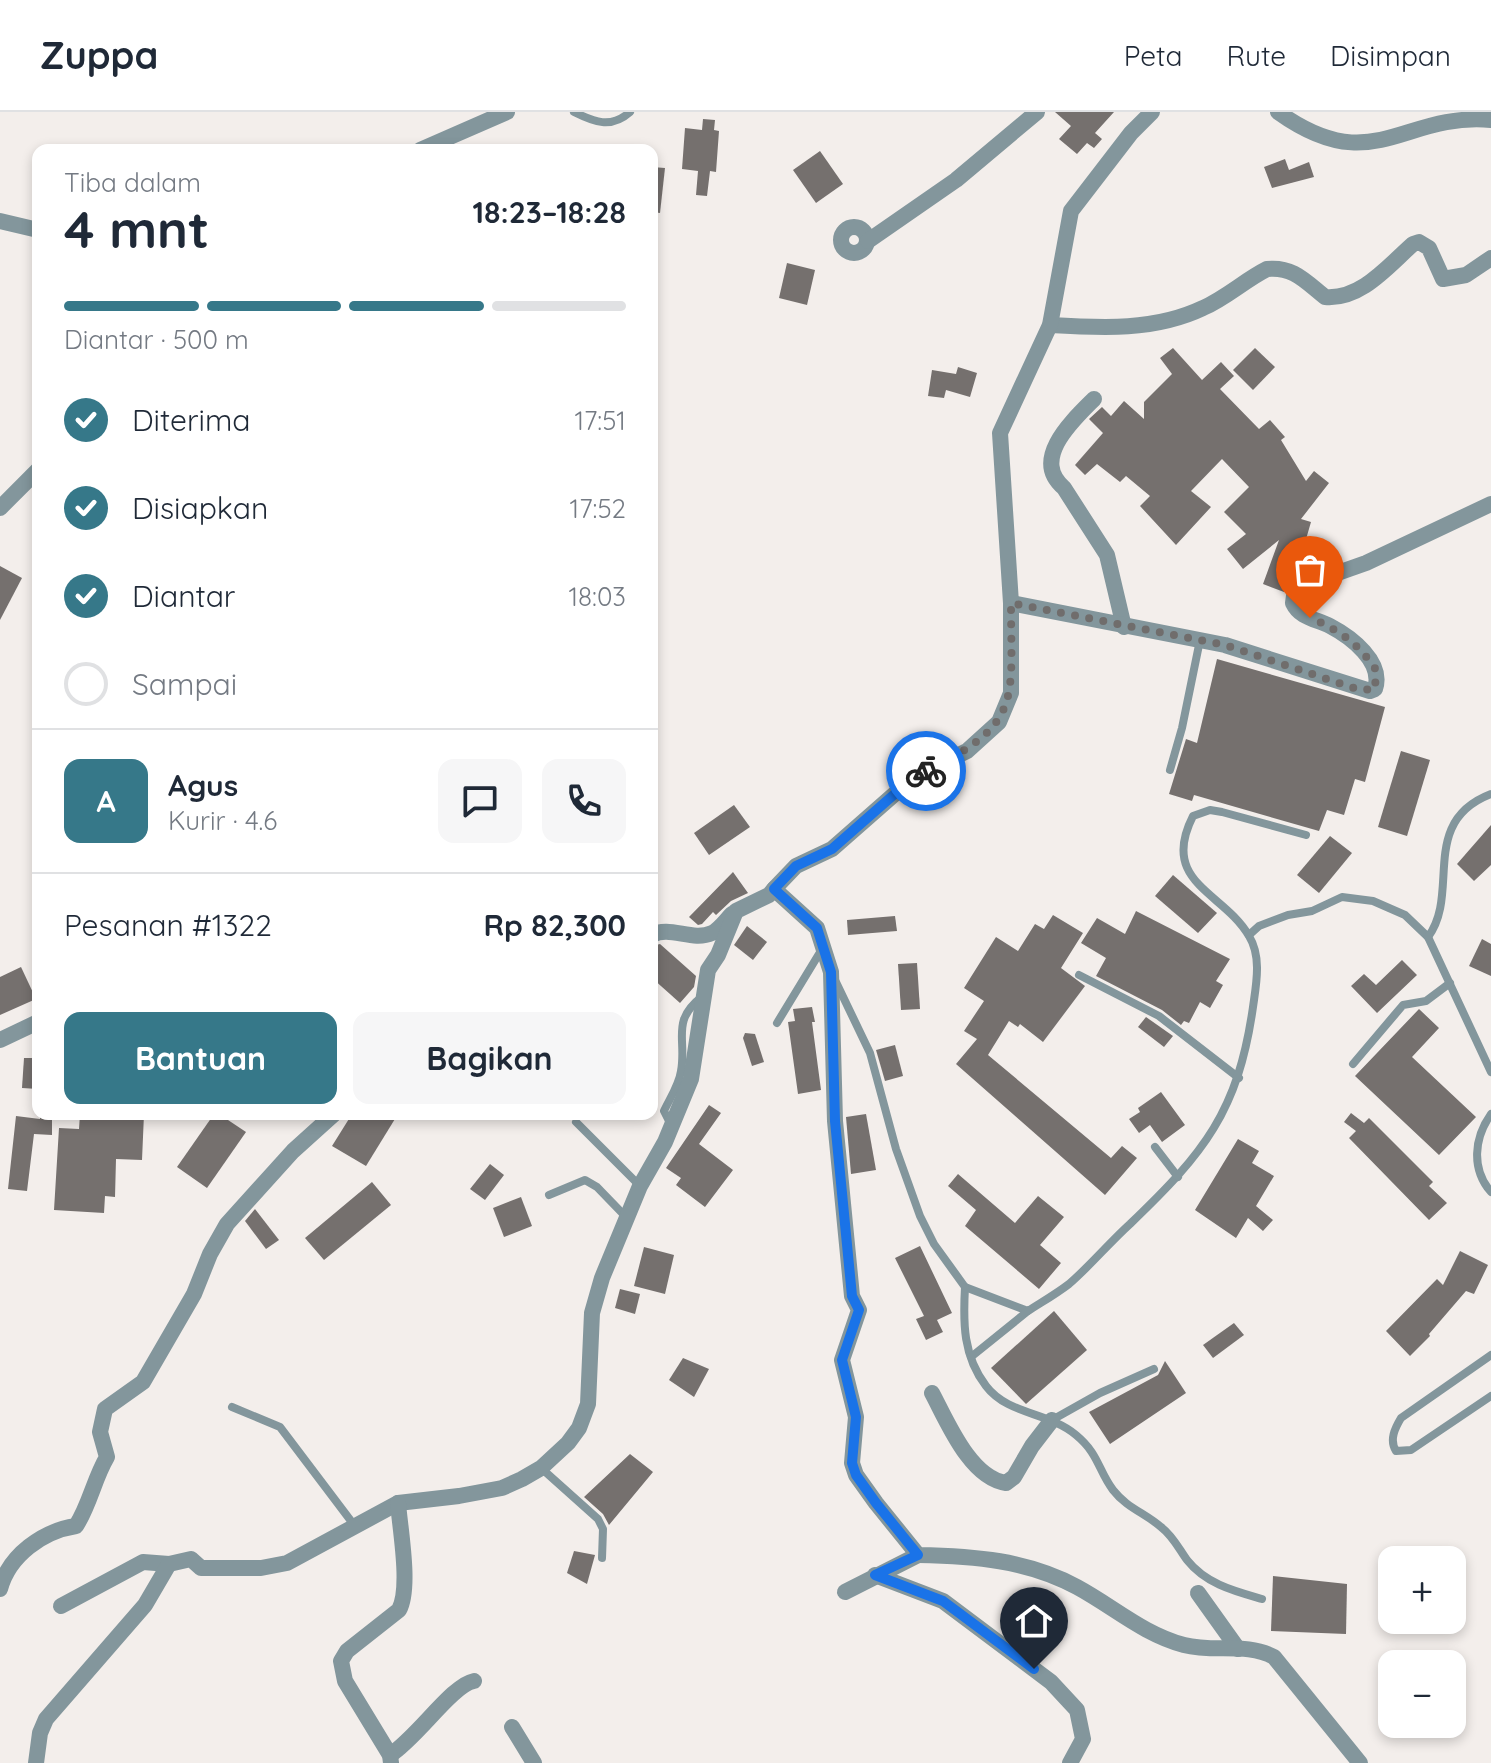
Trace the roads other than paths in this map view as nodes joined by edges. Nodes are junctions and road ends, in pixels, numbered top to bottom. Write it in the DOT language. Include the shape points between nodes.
graph roads {
  1 [pos="507,112"];
  2 [pos="574,112"];
  3 [pos="630,112"];
  4 [pos="1037,112"];
  5 [pos="1152,112"];
  6 [pos="1278,112"];
  7 [pos="1491,120"];
  8 [pos="434,144"];
  9 [pos="0,221"];
  10 [pos="32,229"];
  11 [pos="868,241"];
  12 [pos="1491,258"];
  13 [pos="1050,325"];
  14 [pos="1094,399"];
  15 [pos="32,476"];
  16 [pos="1491,504"];
  17 [pos="0,508"];
  18 [pos="1011,603"];
  19 [pos="1124,627"];
  20 [pos="1200,640"];
  21 [pos="1170,770"];
  22 [pos="1491,794"];
  23 [pos="1306,835"];
  24 [pos="774,889"];
  25 [pos="736,911"];
  26 [pos="658,932"];
  27 [pos="1249,935"];
  28 [pos="1428,937"];
  29 [pos="824,947"];
  30 [pos="831,972"];
  31 [pos="1079,975"];
  32 [pos="1450,983"];
  33 [pos="777,1023"];
  34 [pos="32,1025"];
  35 [pos="0,1040"];
  36 [pos="1353,1064"];
  37 [pos="1491,1072"];
  38 [pos="1239,1078"];
  39 [pos="1491,1114"];
  40 [pos="327,1120"];
  41 [pos="576,1122"];
  42 [pos="1155,1147"];
  43 [pos="1178,1177"];
  44 [pos="640,1186"];
  45 [pos="1491,1192"];
  46 [pos="549,1195"];
  47 [pos="626,1218"];
  48 [pos="965,1287"];
  49 [pos="1028,1311"];
  50 [pos="1491,1355"];
  51 [pos="971,1357"];
  52 [pos="1154,1369"];
  53 [pos="932,1393"];
  54 [pos="1491,1396"];
  55 [pos="232,1407"];
  56 [pos="1052,1420"];
  57 [pos="541,1468"];
  58 [pos="398,1503"];
  59 [pos="354,1525"];
  60 [pos="918,1555"];
  61 [pos="602,1558"];
  62 [pos="169,1564"];
  63 [pos="875,1575"];
  64 [pos="0,1589"];
  65 [pos="845,1592"];
  66 [pos="1198,1593"];
  67 [pos="1262,1599"];
  68 [pos="61,1606"];
  69 [pos="1238,1649"];
  70 [pos="474,1681"];
  71 [pos="512,1727"];
  72 [pos="390,1759"];
  73 [pos="36,1763"];
  74 [pos="534,1763"];
  75 [pos="1070,1763"];
  76 [pos="1359,1763"];
  1 -- 8 [label="street"];
  2 -- 3 [label="lane" via="610,123"];
  4 -- 11 [label="street" via="956,180"];
  5 -- 13 [label="street" via="1071,211"];
  6 -- 7 [label="street" via="1336,141 1387,135 1445,116"];
  9 -- 10 [label="street"];
  12 -- 13 [label="street" via="1466,275 1443,279 1429,248 1419,242 1369,283 1342,296 1325,297 1293,271 1267,269 1203,308 1171,318 1123,329"];
  13 -- 18 [label="street" via="1000,433"];
  14 -- 19 [label="street" via="1057,441 1052,466 1054,480 1107,555"];
  15 -- 17 [label="street"];
  16 -- 20 [label="street" via="1315,581 1294,596 1300,613 1343,633 1370,660 1378,677 1375,689"];
  18 -- 19 [label="street"];
  18 -- 24 [label="street" via="1011,693 999,722 967,751 914,777 832,849 796,866"];
  19 -- 20 [label="street"];
  20 -- 21 [label="lane"];
  22 -- 28 [label="lane" via="1463,812 1453,827 1444,857 1438,922"];
  23 -- 27 [label="lane" via="1222,812 1199,812 1191,820 1184,853 1189,872"];
  24 -- 25 [label="street"];
  24 -- 29 [label="street" via="817,928"];
  25 -- 26 [label="street" via="714,933"];
  25 -- 44 [label="street" via="708,970 691,1079"];
  27 -- 28 [label="lane" via="1259,926 1342,897 1390,908"];
  27 -- 38 [label="lane" via="1257,957 1257,980"];
  28 -- 32 [label="lane"];
  29 -- 30 [label="street"];
  29 -- 33 [label="lane"];
  30 -- 48 [label="lane" via="870,1053 925,1229"];
  30 -- 60 [label="street" via="835,1121 852,1296 859,1310 842,1360 856,1417 852,1463"];
  31 -- 38 [label="lane" via="1159,1016"];
  32 -- 36 [label="lane" via="1426,1001 1403,1005"];
  32 -- 37 [label="lane"];
  34 -- 35 [label="street"];
  38 -- 43 [label="lane" via="1213,1133"];
  39 -- 45 [label="lane" via="1481,1128 1476,1158"];
  40 -- 64 [label="street" via="227,1224 143,1382 105,1409 100,1432 107,1457 76,1526 37,1540 20,1555"];
  41 -- 44 [label="lane"];
  42 -- 43 [label="lane"];
  43 -- 49 [label="lane" via="1084,1271"];
  44 -- 47 [label="street"];
  46 -- 47 [label="lane" via="585,1180"];
  47 -- 57 [label="street" via="592,1313 585,1415 568,1443"];
  48 -- 49 [label="lane"];
  48 -- 51 [label="lane" via="964,1327"];
  49 -- 51 [label="lane"];
  50 -- 54 [label="lane" via="1401,1418 1393,1446 1396,1451 1411,1450"];
  51 -- 56 [label="lane" via="996,1397"];
  52 -- 56 [label="lane"];
  53 -- 56 [label="street" via="962,1448 998,1482 1014,1477"];
  55 -- 59 [label="lane" via="280,1427"];
  56 -- 67 [label="lane" via="1087,1445 1119,1498 1160,1526 1196,1571 1222,1587"];
  57 -- 58 [label="street" via="502,1488"];
  57 -- 61 [label="lane" via="598,1519"];
  58 -- 59 [label="street"];
  58 -- 72 [label="street" via="402,1604 341,1661 345,1681"];
  59 -- 62 [label="street" via="300,1558 275,1566 201,1568 191,1559"];
  60 -- 63 [label="street"];
  60 -- 69 [label="street" via="978,1557 1027,1566 1076,1587 1151,1633 1185,1645"];
  62 -- 68 [label="street" via="143,1562"];
  62 -- 73 [label="street" via="145,1605 46,1719"];
  63 -- 65 [label="street"];
  63 -- 75 [label="street" via="943,1601 1051,1682 1077,1710 1083,1739"];
  66 -- 69 [label="street"];
  69 -- 76 [label="street" via="1274,1657"];
  70 -- 72 [label="street" via="457,1688"];
  71 -- 74 [label="street"];
}
